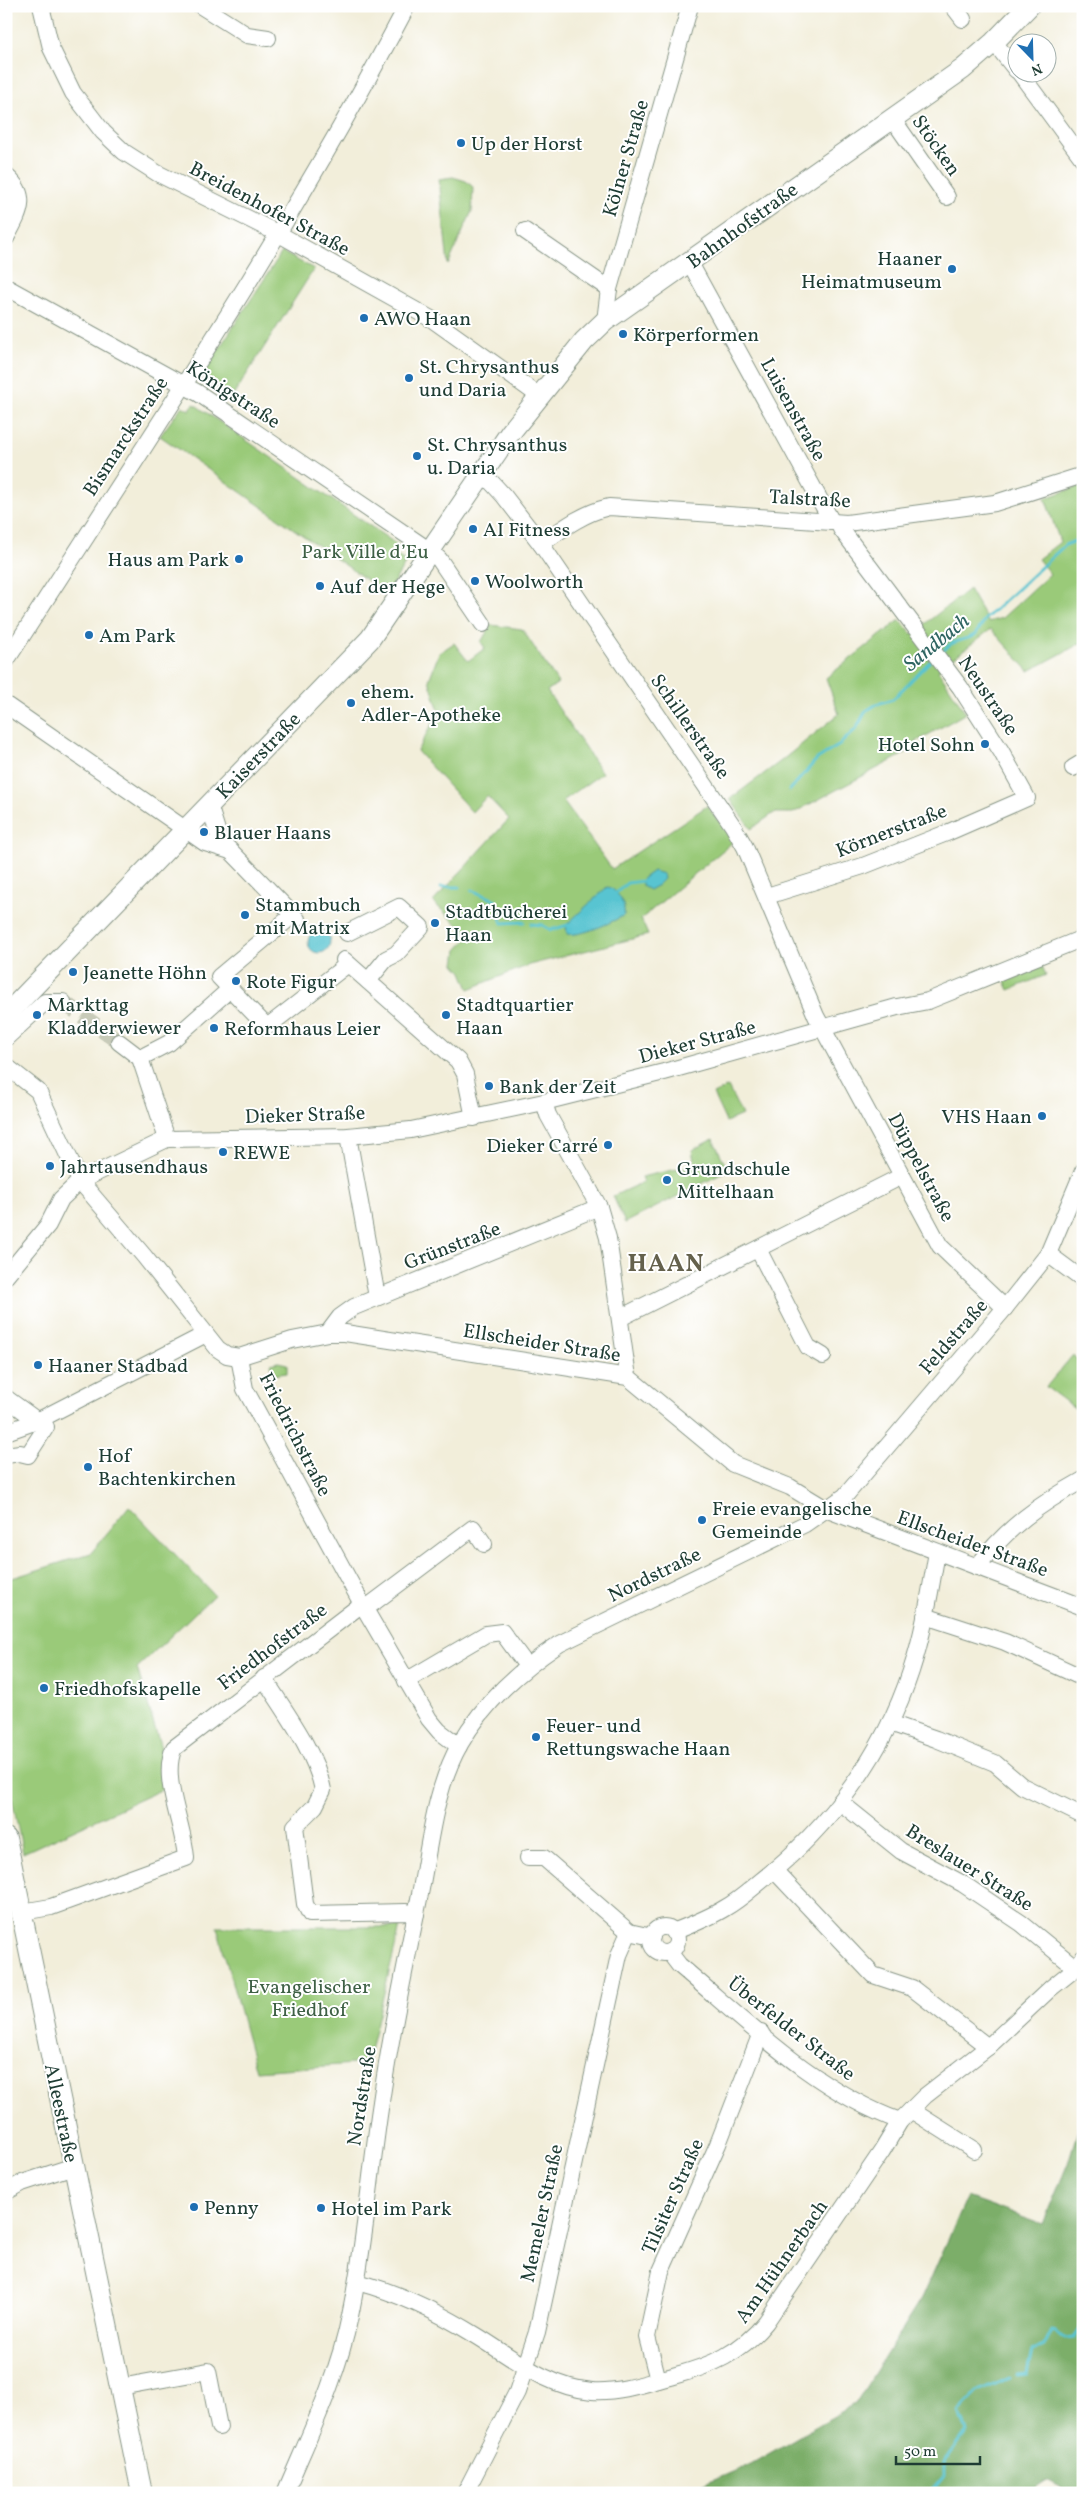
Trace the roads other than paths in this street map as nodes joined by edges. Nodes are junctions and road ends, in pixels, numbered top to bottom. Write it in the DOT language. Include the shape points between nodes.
graph roads {
  1 [pos="41,6"];
  2 [pos="201,6"];
  3 [pos="406,6"];
  4 [pos="690,6"];
  5 [pos="1029,6"];
  6 [pos="268,38"];
  7 [pos="994,42"];
  8 [pos="1006,56"];
  9 [pos="1026,82"];
  10 [pos="892,118"];
  11 [pos="1083,159"];
  12 [pos="8,185"];
  13 [pos="947,197"];
  14 [pos="525,231"];
  15 [pos="279,234"];
  16 [pos="6,238"];
  17 [pos="690,263"];
  18 [pos="6,287"];
  19 [pos="609,290"];
  20 [pos="605,321"];
  21 [pos="184,385"];
  22 [pos="538,395"];
  23 [pos="482,472"];
  24 [pos="1083,475"];
  25 [pos="835,523"];
  26 [pos="540,544"];
  27 [pos="430,551"];
  28 [pos="483,624"];
  29 [pos="6,661"];
  30 [pos="6,706"];
  31 [pos="1027,798"];
  32 [pos="209,805"];
  33 [pos="186,829"];
  34 [pos="230,852"];
  35 [pos="767,896"];
  36 [pos="348,932"];
  37 [pos="1083,938"];
  38 [pos="368,981"];
  39 [pos="230,989"];
  40 [pos="63,1002"];
  41 [pos="6,1015"];
  42 [pos="824,1029"];
  43 [pos="6,1038"];
  44 [pos="119,1042"];
  45 [pos="140,1058"];
  46 [pos="9,1072"];
  47 [pos="544,1102"];
  48 [pos="474,1118"];
  49 [pos="348,1136"];
  50 [pos="167,1139"];
  51 [pos="1083,1171"];
  52 [pos="902,1176"];
  53 [pos="80,1181"];
  54 [pos="599,1208"];
  55 [pos="758,1249"];
  56 [pos="1048,1254"];
  57 [pos="6,1276"];
  58 [pos="1083,1280"];
  59 [pos="377,1297"];
  60 [pos="1005,1308"];
  61 [pos="620,1318"];
  62 [pos="328,1333"];
  63 [pos="206,1334"];
  64 [pos="823,1356"];
  65 [pos="239,1357"];
  66 [pos="628,1377"];
  67 [pos="6,1398"];
  68 [pos="37,1420"];
  69 [pos="6,1432"];
  70 [pos="6,1455"];
  71 [pos="1083,1480"];
  72 [pos="828,1510"];
  73 [pos="484,1544"];
  74 [pos="937,1552"];
  75 [pos="976,1567"];
  76 [pos="363,1606"];
  77 [pos="1083,1607"];
  78 [pos="925,1616"];
  79 [pos="527,1666"];
  80 [pos="264,1678"];
  81 [pos="1083,1678"];
  82 [pos="406,1681"];
  83 [pos="890,1723"];
  84 [pos="459,1746"];
  85 [pos="840,1802"];
  86 [pos="1083,1816"];
  87 [pos="6,1840"];
  88 [pos="528,1858"];
  89 [pos="774,1870"];
  90 [pos="22,1912"];
  91 [pos="416,1914"];
  92 [pos="628,1932"];
  93 [pos="673,1932"];
  94 [pos="652,1937"];
  95 [pos="669,1952"];
  96 [pos="1079,1963"];
  97 [pos="761,2033"];
  98 [pos="988,2047"];
  99 [pos="906,2115"];
  100 [pos="974,2150"];
  101 [pos="74,2166"];
  102 [pos="6,2192"];
  103 [pos="357,2282"];
  104 [pos="526,2369"];
  105 [pos="658,2380"];
  106 [pos="120,2388"];
  107 [pos="219,2426"];
  108 [pos="142,2493"];
  109 [pos="285,2493"];
  110 [pos="465,2493"];
  1 -- 15 [label="street, Breidenhofer Straße" via="51,48 73,93 124,152"];
  2 -- 6 [label="street" via="248,35"];
  3 -- 15 [label="street, Bismarckstraße"];
  4 -- 19 [label="street, Kölner Straße"];
  5 -- 7 [label="main road, Bahnhofstraße"];
  7 -- 8 [label="street"];
  7 -- 10 [label="main road, Bahnhofstraße" via="963,69"];
  9 -- 11 [label="street"];
  10 -- 13 [label="street, Stöcken"];
  10 -- 17 [label="main road, Bahnhofstraße"];
  12 -- 16 [label="street" via="21,205"];
  14 -- 19 [label="street"];
  15 -- 21 [label="street, Bismarckstraße"];
  15 -- 22 [label="street, Breidenhofer Straße" via="433,320"];
  17 -- 20 [label="main road, Bahnhofstraße"];
  17 -- 25 [label="street, Luisenstraße"];
  18 -- 21 [label="street, Königstraße"];
  19 -- 20 [label="street, Kölner Straße"];
  20 -- 22 [label="main road, Bahnhofstraße"];
  21 -- 27 [label="street, Königstraße"];
  21 -- 29 [label="street, Bismarckstraße"];
  22 -- 23 [label="main road, Bahnhofstraße"];
  23 -- 26 [label="street, Schillerstraße"];
  23 -- 27 [label="main road, Kaiserstraße"];
  24 -- 25 [label="street, Talstraße" via="995,503"];
  25 -- 26 [label="street, Talstraße" via="609,507 579,518"];
  25 -- 31 [label="street, Neustraße" via="946,669 978,715"];
  26 -- 35 [label="street, Schillerstraße" via="720,805 746,847"];
  27 -- 28 [label="street, Königstraße" via="439,559"];
  27 -- 32 [label="main road, Kaiserstraße" via="370,639"];
  30 -- 33 [label="street"];
  31 -- 35 [label="street, Körnerstraße" via="872,862"];
  32 -- 33 [label="main road, Kaiserstraße"];
  32 -- 34 [label="street" via="216,834"];
  33 -- 34 [label="street" via="205,843"];
  33 -- 41 [label="main road, Kaiserstraße"];
  34 -- 39 [label="street" via="295,917 219,977"];
  35 -- 42 [label="street, Schillerstraße"];
  36 -- 38 [label="street" via="399,907 421,927 396,954 386,959"];
  37 -- 42 [label="street, Dieker Straße" via="928,1001"];
  38 -- 39 [label="street" via="346,962 267,1027"];
  38 -- 48 [label="street" via="458,1061 465,1074"];
  39 -- 45 [label="street" via="169,1042"];
  40 -- 43 [label="street" via="45,1002"];
  42 -- 47 [label="street, Dieker Straße"];
  42 -- 52 [label="street, Düppelstraße"];
  44 -- 45 [label="street"];
  45 -- 50 [label="street"];
  46 -- 53 [label="street, Friedrichstraße" via="38,1090"];
  47 -- 48 [label="street, Dieker Straße"];
  47 -- 54 [label="street"];
  48 -- 49 [label="street, Dieker Straße" via="410,1130"];
  49 -- 50 [label="street, Dieker Straße"];
  49 -- 59 [label="street"];
  50 -- 53 [label="street, Dieker Straße"];
  51 -- 56 [label="street, Feldstraße"];
  52 -- 55 [label="street"];
  52 -- 60 [label="street, Düppelstraße" via="940,1246"];
  53 -- 57 [label="street, Dieker Straße" via="61,1199 48,1225"];
  53 -- 63 [label="street, Friedrichstraße"];
  54 -- 59 [label="street, Grünstraße"];
  54 -- 61 [label="street" via="608,1238"];
  55 -- 61 [label="street"];
  55 -- 64 [label="street" via="808,1347"];
  56 -- 58 [label="street"];
  56 -- 60 [label="street, Feldstraße"];
  59 -- 62 [label="street, Grünstraße" via="340,1317"];
  60 -- 72 [label="street, Feldstraße" via="850,1492"];
  61 -- 66 [label="street"];
  62 -- 65 [label="street, Ellscheider Straße" via="292,1340"];
  62 -- 66 [label="street, Ellscheider Straße"];
  63 -- 65 [label="street, Friedrichstraße" via="218,1349"];
  63 -- 68 [label="street"];
  65 -- 76 [label="street, Friedrichstraße" via="245,1389"];
  66 -- 72 [label="street, Ellscheider Straße" via="733,1464 790,1487"];
  67 -- 68 [label="street"];
  68 -- 69 [label="street"];
  68 -- 70 [label="street" via="46,1427 28,1455"];
  71 -- 75 [label="street" via="1026,1515"];
  72 -- 74 [label="street, Ellscheider Straße"];
  72 -- 79 [label="street, Nordstraße" via="560,1644"];
  73 -- 76 [label="street, Friedhofstraße" via="473,1528"];
  74 -- 75 [label="street, Ellscheider Straße"];
  74 -- 78 [label="street"];
  75 -- 77 [label="street, Ellscheider Straße"];
  76 -- 80 [label="street, Friedhofstraße"];
  76 -- 82 [label="street, Friedrichstraße"];
  78 -- 81 [label="street" via="1005,1642"];
  78 -- 83 [label="street" via="911,1671"];
  79 -- 82 [label="street" via="502,1632 494,1632"];
  79 -- 84 [label="street, Nordstraße" via="490,1702"];
  80 -- 90 [label="street, Friedhofstraße" via="174,1748 168,1759 168,1774 185,1838 186,1858 51,1907"];
  80 -- 91 [label="street" via="318,1771 323,1790 315,1806 295,1826 305,1904 310,1914"];
  82 -- 84 [label="street, Friedrichstraße" via="434,1725"];
  83 -- 85 [label="street"];
  83 -- 86 [label="street" via="936,1738 995,1764 1022,1786"];
  84 -- 91 [label="street, Nordstraße" via="436,1806"];
  85 -- 89 [label="street"];
  85 -- 96 [label="street, Breslauer Straße" via="901,1851 963,1884"];
  87 -- 90 [label="main road, Alleestraße"];
  88 -- 92 [label="street" via="544,1858"];
  89 -- 93 [label="street" via="726,1907"];
  89 -- 98 [label="street" via="873,1975 912,1988"];
  90 -- 101 [label="main road, Alleestraße"];
  91 -- 103 [label="street, Nordstraße" via="381,2101"];
  92 -- 94 [label="street"];
  92 -- 104 [label="street, Memeler Straße" via="619,1955 537,2332"];
  93 -- 94 [label="street" via="661,1928"];
  93 -- 95 [label="street" via="677,1941"];
  94 -- 95 [label="street" via="657,1951"];
  95 -- 97 [label="street, Überfelder Straße" via="679,1965"];
  96 -- 98 [label="street, Am Hühnerbach"];
  97 -- 99 [label="street, Überfelder Straße" via="810,2074 843,2096"];
  97 -- 105 [label="street, Tilsiter Straße" via="718,2144 661,2271 647,2337"];
  98 -- 99 [label="street, Am Hühnerbach"];
  99 -- 100 [label="street, Überfelder Straße"];
  99 -- 105 [label="street, Am Hühnerbach" via="754,2337 720,2360"];
  101 -- 102 [label="street" via="22,2183"];
  101 -- 106 [label="main road, Alleestraße"];
  103 -- 104 [label="street, Am Hühnerbach" via="423,2306 477,2336"];
  103 -- 109 [label="street, Nordstraße" via="346,2335 331,2381"];
  104 -- 105 [label="street, Am Hühnerbach" via="568,2386 592,2391 615,2390"];
  104 -- 110 [label="street, Memeler Straße"];
  106 -- 107 [label="street" via="208,2371"];
  106 -- 108 [label="main road, Alleestraße"];
}
